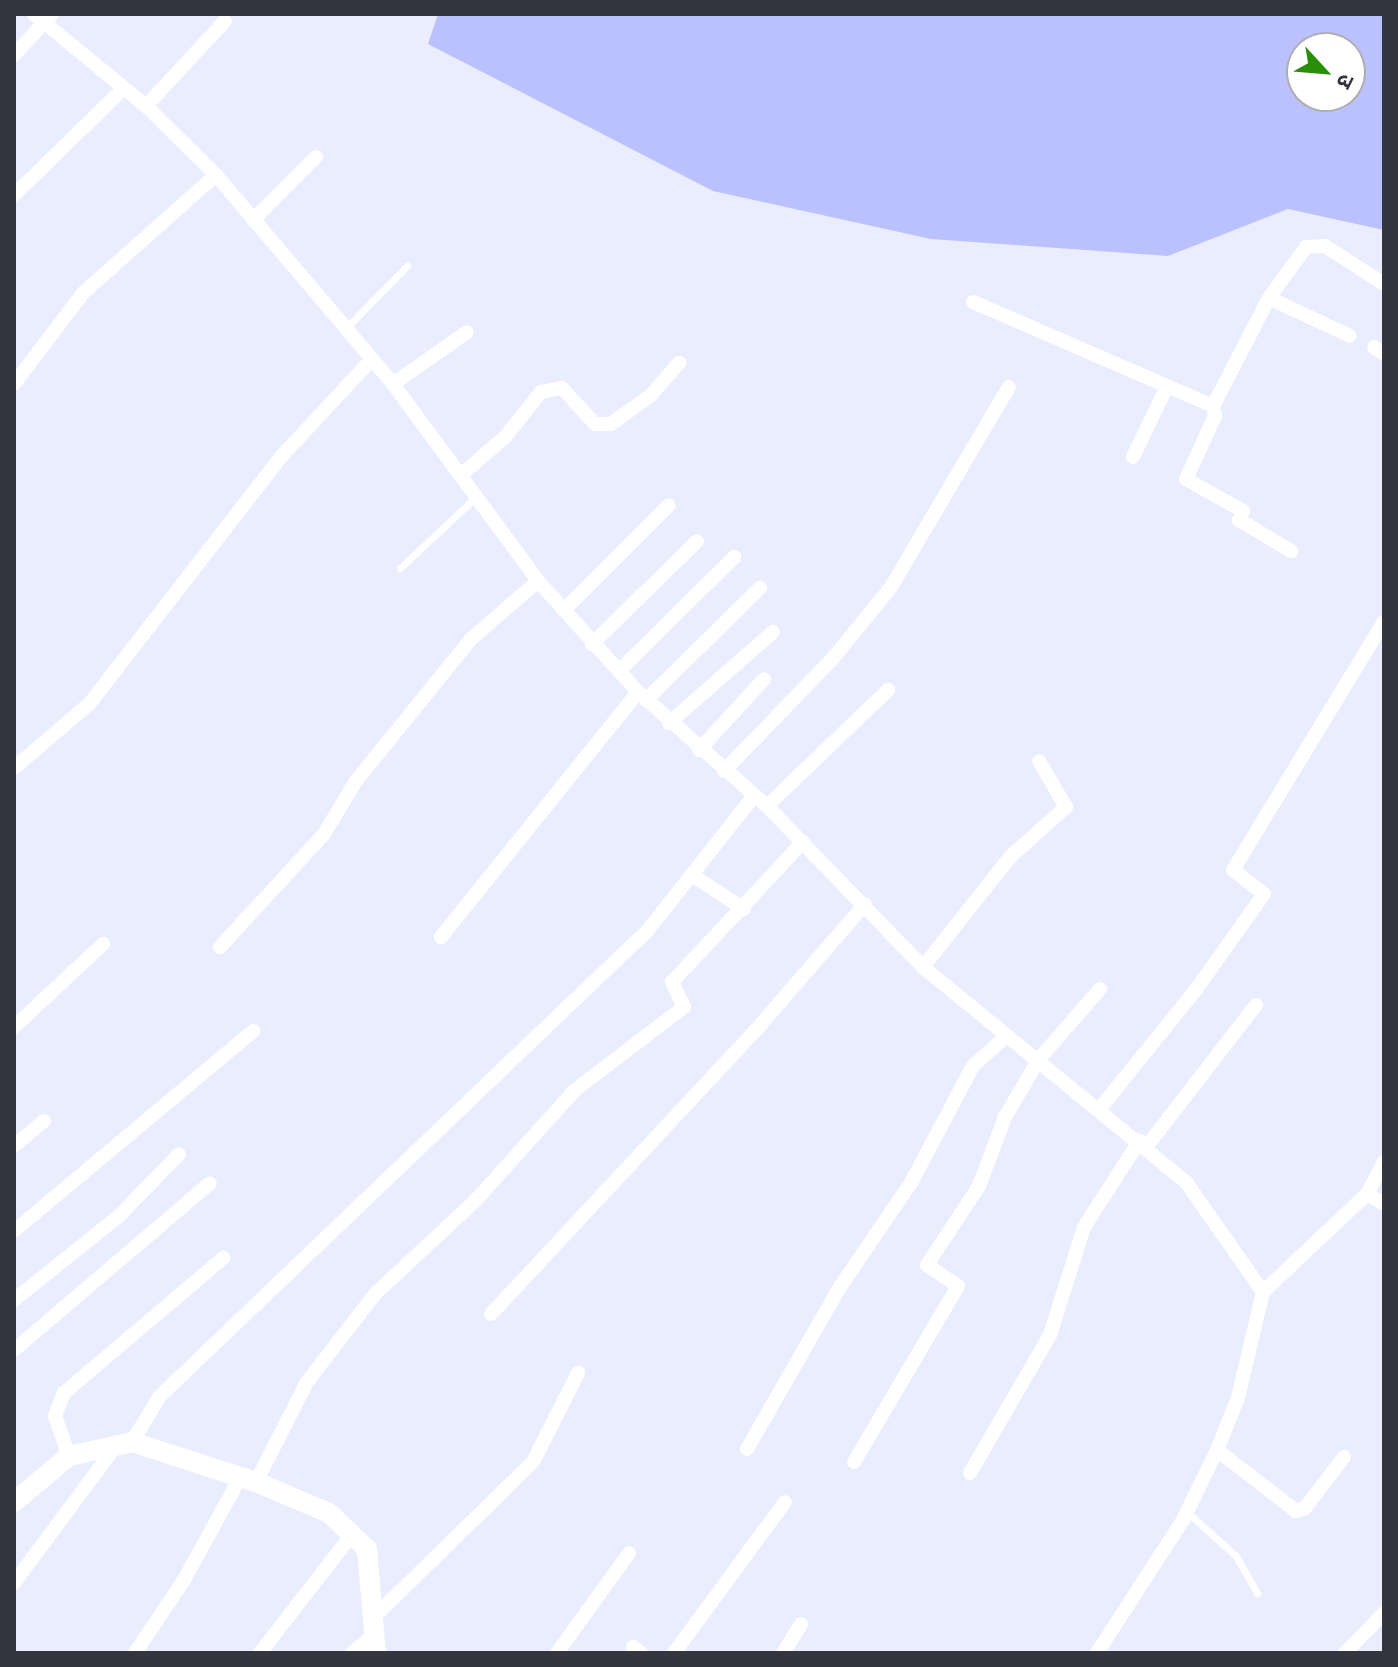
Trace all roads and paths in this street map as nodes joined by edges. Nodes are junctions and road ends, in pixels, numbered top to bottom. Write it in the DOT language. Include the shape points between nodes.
graph roads {
  1 [pos="44,17"];
  2 [pos="225,21"];
  3 [pos="14,55"];
  4 [pos="123,89"];
  5 [pos="146,106"];
  6 [pos="316,157"];
  7 [pos="216,175"];
  8 [pos="14,195"];
  9 [pos="253,220"];
  10 [pos="407,266"];
  11 [pos="1384,284"];
  12 [pos="1269,298"];
  13 [pos="973,302"];
  14 [pos="347,327"];
  15 [pos="467,332"];
  16 [pos="1350,336"];
  17 [pos="372,359"];
  18 [pos="679,363"];
  19 [pos="14,384"];
  20 [pos="393,384"];
  21 [pos="1009,387"];
  22 [pos="1166,388"];
  23 [pos="1213,406"];
  24 [pos="1133,457"];
  25 [pos="461,475"];
  26 [pos="478,495"];
  27 [pos="669,505"];
  28 [pos="697,541"];
  29 [pos="1291,551"];
  30 [pos="734,557"];
  31 [pos="400,568"];
  32 [pos="538,581"];
  33 [pos="760,588"];
  34 [pos="564,610"];
  35 [pos="1384,622"];
  36 [pos="773,632"];
  37 [pos="592,644"];
  38 [pos="620,670"];
  39 [pos="764,679"];
  40 [pos="888,690"];
  41 [pos="642,696"];
  42 [pos="669,723"];
  43 [pos="699,750"];
  44 [pos="1039,761"];
  45 [pos="14,768"];
  46 [pos="724,771"];
  47 [pos="753,797"];
  48 [pos="767,806"];
  49 [pos="803,842"];
  50 [pos="692,875"];
  51 [pos="865,904"];
  52 [pos="744,909"];
  53 [pos="441,937"];
  54 [pos="103,944"];
  55 [pos="220,947"];
  56 [pos="923,967"];
  57 [pos="1100,989"];
  58 [pos="1256,1005"];
  59 [pos="14,1027"];
  60 [pos="253,1031"];
  61 [pos="1005,1037"];
  62 [pos="1039,1059"];
  63 [pos="1101,1107"];
  64 [pos="44,1121"];
  65 [pos="1143,1143"];
  66 [pos="14,1146"];
  67 [pos="179,1154"];
  68 [pos="1384,1162"];
  69 [pos="210,1183"];
  70 [pos="1367,1194"];
  71 [pos="1384,1204"];
  72 [pos="14,1231"];
  73 [pos="223,1258"];
  74 [pos="1263,1292"];
  75 [pos="14,1300"];
  76 [pos="491,1314"];
  77 [pos="14,1350"];
  78 [pos="578,1373"];
  79 [pos="125,1442"];
  80 [pos="747,1449"];
  81 [pos="1217,1450"];
  82 [pos="69,1456"];
  83 [pos="1344,1457"];
  84 [pos="854,1462"];
  85 [pos="970,1473"];
  86 [pos="248,1479"];
  87 [pos="14,1502"];
  88 [pos="785,1502"];
  89 [pos="1187,1512"];
  90 [pos="354,1532"];
  91 [pos="629,1553"];
  92 [pos="14,1583"];
  93 [pos="1257,1593"];
  94 [pos="1384,1613"];
  95 [pos="801,1624"];
  96 [pos="374,1636"];
  97 [pos="135,1653"];
  98 [pos="260,1653"];
  99 [pos="352,1653"];
  100 [pos="557,1653"];
  101 [pos="674,1653"];
  102 [pos="783,1653"];
  103 [pos="1097,1653"];
  104 [pos="1345,1653"];
  1 -- 3 [label="street"];
  1 -- 4 [label="street"];
  2 -- 5 [label="street"];
  4 -- 5 [label="street"];
  4 -- 8 [label="street"];
  5 -- 7 [label="street"];
  6 -- 9 [label="street"];
  7 -- 9 [label="street"];
  7 -- 19 [label="street" via="83,293"];
  9 -- 14 [label="street"];
  10 -- 14 [label="lane"];
  11 -- 12 [label="street" via="1325,246 1306,247"];
  12 -- 16 [label="street"];
  12 -- 23 [label="street"];
  13 -- 22 [label="street"];
  14 -- 17 [label="street"];
  15 -- 20 [label="street"];
  17 -- 20 [label="street"];
  17 -- 45 [label="street" via="279,459 90,703"];
  18 -- 25 [label="street" via="651,395 611,424 595,424 562,388 541,392 505,437"];
  20 -- 25 [label="street"];
  21 -- 46 [label="street" via="891,587 834,657"];
  22 -- 23 [label="street"];
  22 -- 24 [label="street"];
  23 -- 29 [label="street" via="1215,416 1186,479 1243,511 1239,520"];
  25 -- 26 [label="street"];
  26 -- 31 [label="lane"];
  26 -- 32 [label="street"];
  27 -- 34 [label="street"];
  28 -- 37 [label="street"];
  30 -- 38 [label="street"];
  32 -- 34 [label="street"];
  32 -- 55 [label="street" via="470,640 356,781 324,834"];
  33 -- 41 [label="street"];
  34 -- 37 [label="street"];
  35 -- 63 [label="street" via="1233,870 1264,894 1195,991"];
  36 -- 42 [label="street"];
  37 -- 38 [label="street"];
  38 -- 41 [label="street"];
  39 -- 43 [label="street"];
  40 -- 48 [label="street"];
  41 -- 42 [label="street"];
  41 -- 53 [label="street"];
  42 -- 43 [label="street"];
  43 -- 46 [label="street"];
  44 -- 56 [label="street" via="1066,807 1011,856"];
  46 -- 47 [label="street"];
  47 -- 48 [label="street"];
  47 -- 50 [label="street"];
  48 -- 49 [label="street"];
  49 -- 51 [label="street"];
  49 -- 52 [label="street"];
  50 -- 52 [label="street"];
  50 -- 79 [label="street" via="648,930 160,1396"];
  51 -- 56 [label="street"];
  51 -- 76 [label="street" via="762,1023"];
  52 -- 86 [label="street" via="672,982 684,1007 575,1090 475,1201 375,1294 312,1374"];
  54 -- 59 [label="street"];
  56 -- 61 [label="street"];
  57 -- 62 [label="street"];
  58 -- 65 [label="street"];
  60 -- 72 [label="street"];
  61 -- 62 [label="street"];
  61 -- 80 [label="street" via="973,1066 912,1181 838,1290"];
  62 -- 63 [label="street"];
  62 -- 84 [label="street" via="1005,1117 979,1186 927,1265 958,1286"];
  63 -- 65 [label="street"];
  64 -- 66 [label="street"];
  65 -- 74 [label="street" via="1186,1182"];
  65 -- 85 [label="street" via="1084,1227 1050,1335"];
  67 -- 75 [label="street" via="119,1216"];
  68 -- 70 [label="street"];
  69 -- 77 [label="street"];
  70 -- 71 [label="street"];
  70 -- 74 [label="street"];
  73 -- 82 [label="street" via="64,1393 55,1416"];
  74 -- 81 [label="street" via="1238,1398"];
  78 -- 96 [label="street" via="533,1462"];
  79 -- 82 [label="main road"];
  79 -- 86 [label="main road"];
  79 -- 92 [label="street"];
  81 -- 83 [label="street" via="1296,1511 1305,1508"];
  81 -- 89 [label="street"];
  82 -- 87 [label="main road"];
  86 -- 90 [label="main road" via="329,1513"];
  86 -- 97 [label="street"];
  88 -- 101 [label="street"];
  89 -- 93 [label="lane" via="1236,1556"];
  89 -- 103 [label="street"];
  90 -- 96 [label="main road" via="367,1549"];
  90 -- 98 [label="street"];
  91 -- 100 [label="street"];
  94 -- 104 [label="street"];
  95 -- 102 [label="street"];
  96 -- 99 [label="street"];
}
